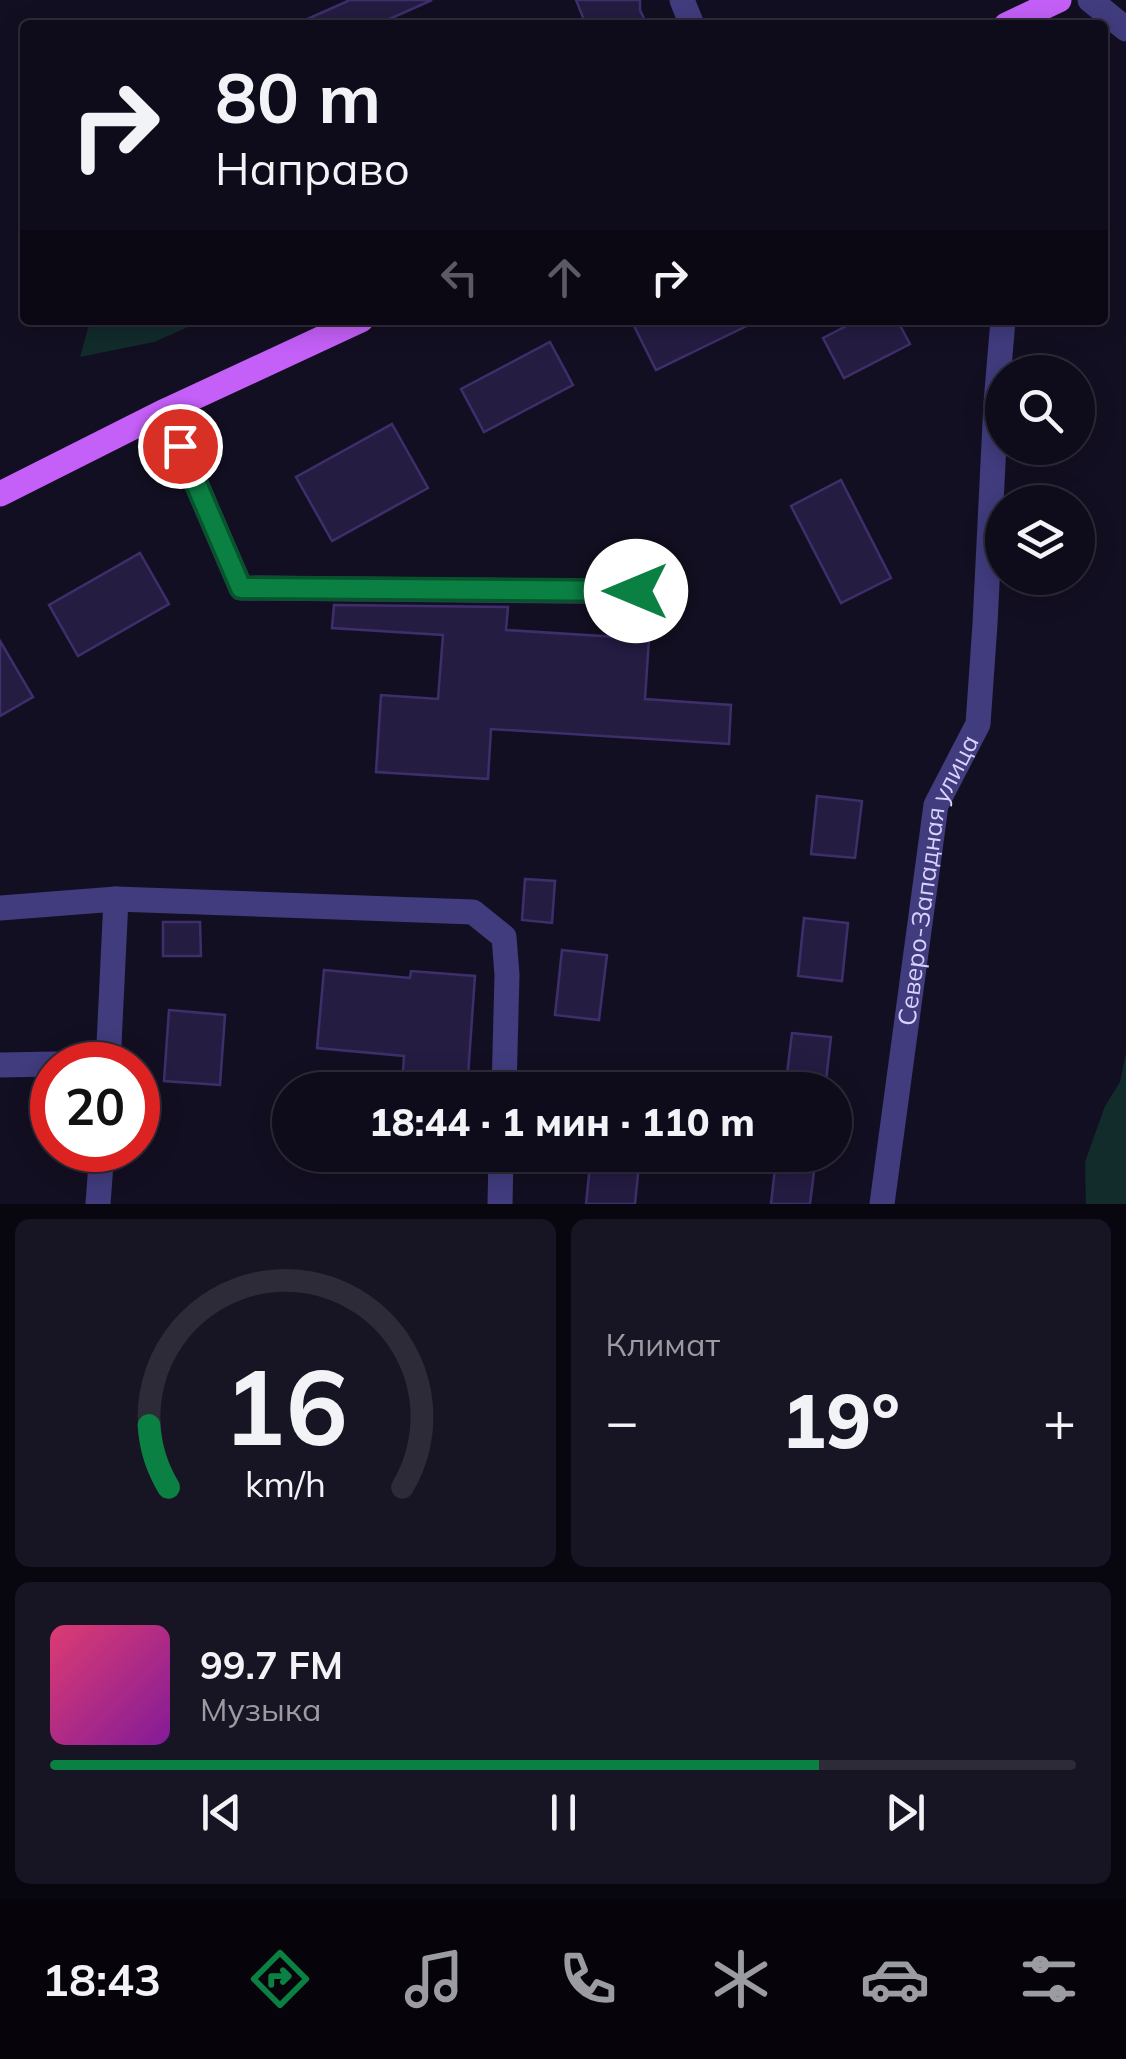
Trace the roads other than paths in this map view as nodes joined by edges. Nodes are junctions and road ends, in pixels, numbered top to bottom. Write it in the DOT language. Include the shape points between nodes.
graph roads {
  1 [pos="1059,0"];
  2 [pos="1090,0"];
  3 [pos="1024,20"];
  4 [pos="1126,29"];
  5 [pos="350,325"];
  6 [pos="1003,325"];
  7 [pos="165,411"];
  8 [pos="0,494"];
  9 [pos="675,592"];
  10 [pos="116,898"];
  11 [pos="0,908"];
  12 [pos="109,1042"];
  13 [pos="0,1065"];
  14 [pos="30,1065"];
  15 [pos="504,1072"];
  16 [pos="100,1172"];
  17 [pos="501,1172"];
  18 [pos="98,1204"];
  19 [pos="500,1204"];
  20 [pos="882,1204"];
  1 -- 3 [label="main road"];
  2 -- 4 [label="street"];
  5 -- 7 [label="main road"];
  6 -- 20 [label="street, Северо-Западная улица" via="978,724 936,805"];
  7 -- 8 [label="main road"];
  7 -- 9 [label="street" via="241,588"];
  10 -- 11 [label="street"];
  10 -- 12 [label="street"];
  10 -- 15 [label="street" via="472,912 504,937"];
  13 -- 14 [label="street"];
  16 -- 18 [label="street"];
  17 -- 19 [label="street"];
}
